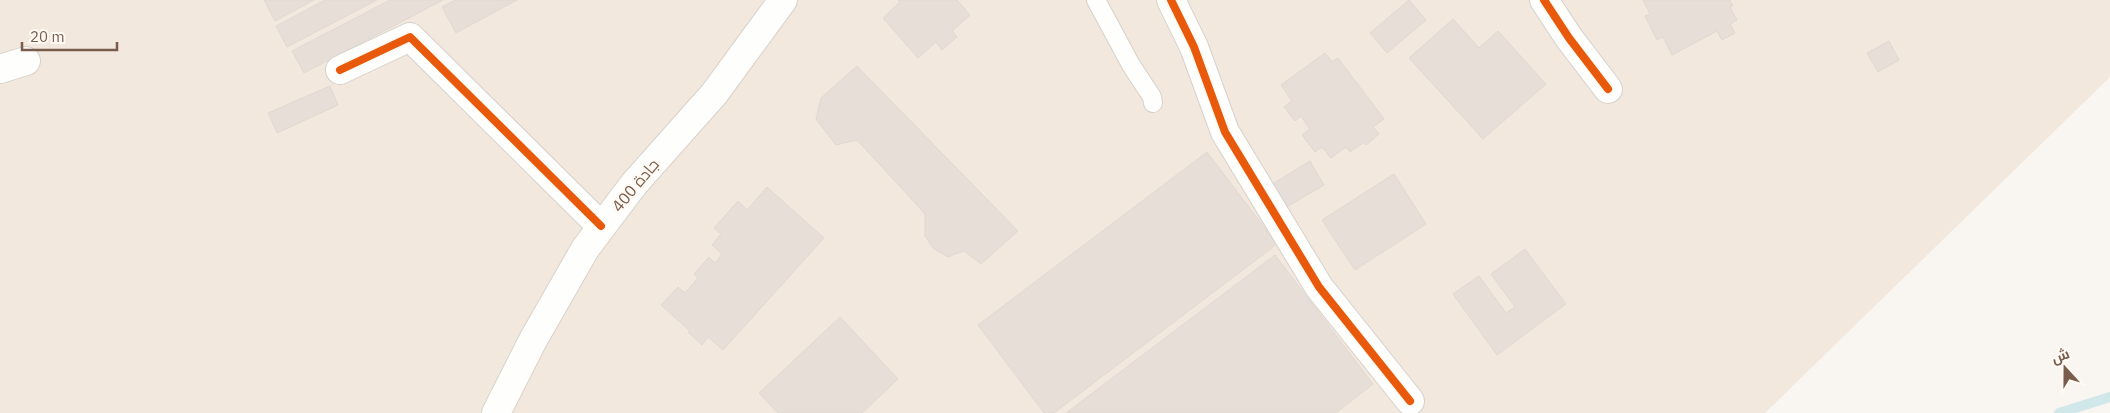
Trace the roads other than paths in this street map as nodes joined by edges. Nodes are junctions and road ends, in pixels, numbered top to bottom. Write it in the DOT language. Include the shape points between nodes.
graph roads {
  1 [pos="783,0"];
  2 [pos="1096,0"];
  3 [pos="1171,0"];
  4 [pos="1544,0"];
  5 [pos="26,61"];
  6 [pos="0,69"];
  7 [pos="340,70"];
  8 [pos="1608,88"];
  9 [pos="1153,103"];
  10 [pos="601,226"];
  11 [pos="1410,401"];
  12 [pos="496,413"];
  1 -- 10 [label="street, جادة 400" via="714,94"];
  2 -- 9 [label="lane"];
  3 -- 11 [label="street" via="1194,47 1225,132 1320,287"];
  4 -- 8 [label="street"];
  5 -- 6 [label="street"];
  7 -- 10 [label="street" via="410,36"];
  10 -- 12 [label="street, جادة 400" via="533,340"];
}
